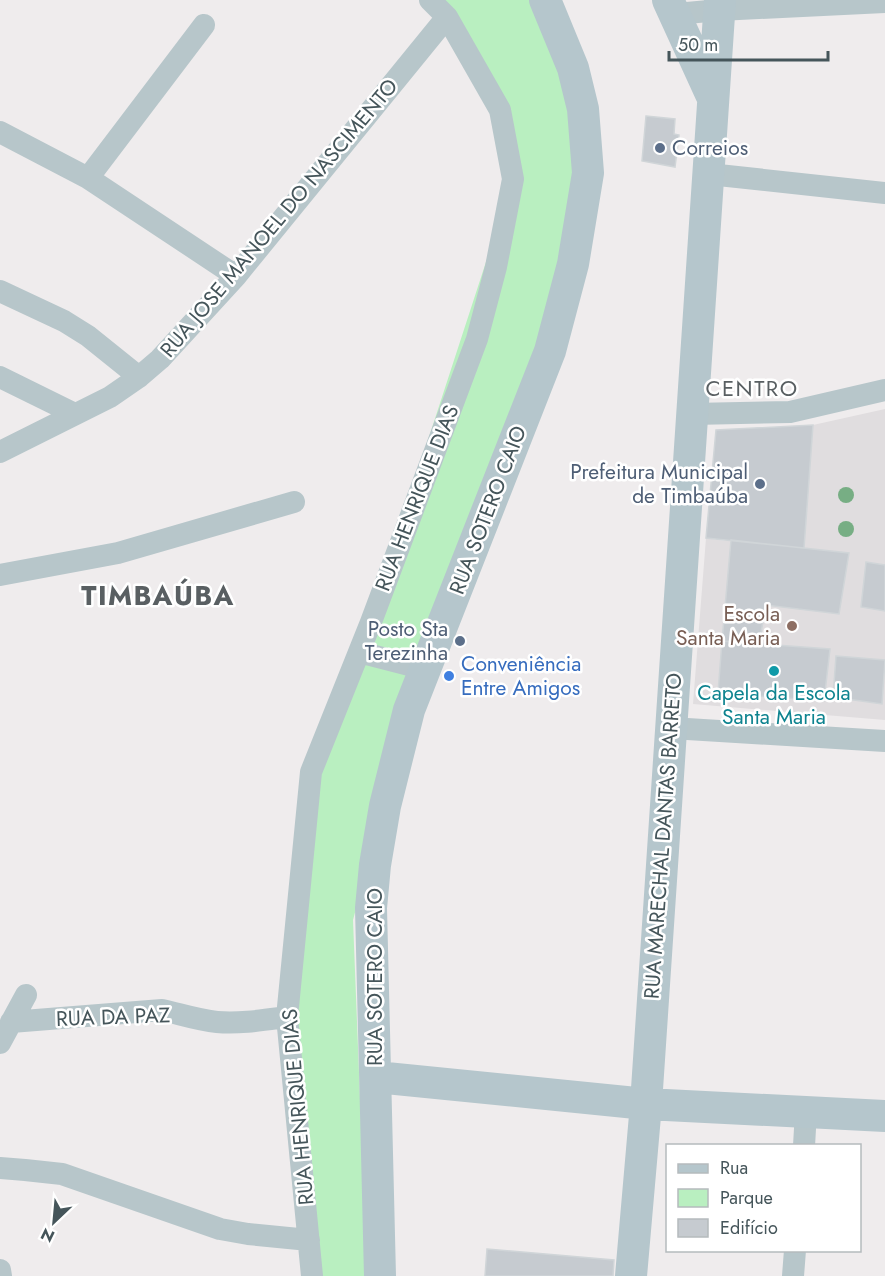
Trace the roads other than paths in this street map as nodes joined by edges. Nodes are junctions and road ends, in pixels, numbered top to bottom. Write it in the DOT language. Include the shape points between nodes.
graph roads {
  1 [pos="429,0"];
  2 [pos="545,0"];
  3 [pos="885,2"];
  4 [pos="720,5"];
  5 [pos="672,7"];
  6 [pos="447,17"];
  7 [pos="204,25"];
  8 [pos="712,98"];
  9 [pos="0,132"];
  10 [pos="709,174"];
  11 [pos="88,178"];
  12 [pos="885,193"];
  13 [pos="236,276"];
  14 [pos="0,291"];
  15 [pos="0,377"];
  16 [pos="139,377"];
  17 [pos="885,390"];
  18 [pos="75,414"];
  19 [pos="692,414"];
  20 [pos="0,452"];
  21 [pos="294,502"];
  22 [pos="0,575"];
  23 [pos="358,652"];
  24 [pos="425,669"];
  25 [pos="670,728"];
  26 [pos="885,741"];
  27 [pos="26,995"];
  28 [pos="287,1017"];
  29 [pos="11,1022"];
  30 [pos="0,1043"];
  31 [pos="376,1077"];
  32 [pos="646,1104"];
  33 [pos="806,1112"];
  34 [pos="885,1116"];
  35 [pos="804,1144"];
  36 [pos="0,1168"];
  37 [pos="309,1240"];
  38 [pos="795,1252"];
  39 [pos="0,1270"];
  40 [pos="1,1276"];
  41 [pos="312,1276"];
  42 [pos="380,1276"];
  43 [pos="631,1276"];
  44 [pos="793,1276"];
  1 -- 6 [label="street, RUA HENRIQUE DIAS"];
  2 -- 24 [label="street, RUA SOTERO CAIO" via="573,68 583,109 588,173 573,264 550,351"];
  3 -- 4 [label="street"];
  4 -- 5 [label="street"];
  4 -- 8 [label="street, RUA MARECHAL DANTAS BARRETO"];
  5 -- 8 [label="street"];
  6 -- 13 [label="street, RUA JOSE MANOEL DO NASCIMENTO"];
  6 -- 23 [label="street, RUA HENRIQUE DIAS" via="500,110 513,179 477,339"];
  7 -- 11 [label="street"];
  8 -- 10 [label="street, RUA MARECHAL DANTAS BARRETO"];
  9 -- 11 [label="street"];
  10 -- 12 [label="street"];
  10 -- 19 [label="street, RUA MARECHAL DANTAS BARRETO"];
  11 -- 13 [label="street"];
  13 -- 16 [label="street, RUA JOSE MANOEL DO NASCIMENTO"];
  14 -- 16 [label="street" via="64,321"];
  15 -- 18 [label="street"];
  16 -- 18 [label="street, RUA JOSE MANOEL DO NASCIMENTO"];
  17 -- 19 [label="street" via="790,412"];
  18 -- 20 [label="street, RUA JOSE MANOEL DO NASCIMENTO"];
  19 -- 25 [label="street, RUA MARECHAL DANTAS BARRETO"];
  21 -- 22 [label="street" via="127,550"];
  23 -- 24 [label="street"];
  23 -- 28 [label="street, RUA HENRIQUE DIAS" via="311,772"];
  24 -- 31 [label="street, RUA SOTERO CAIO" via="409,710 375,865 371,908"];
  25 -- 26 [label="street"];
  25 -- 32 [label="street, RUA MARECHAL DANTAS BARRETO"];
  27 -- 29 [label="street"];
  28 -- 29 [label="street, RUA DA PAZ" via="217,1022 162,1010"];
  28 -- 37 [label="street, RUA HENRIQUE DIAS"];
  29 -- 30 [label="street"];
  31 -- 32 [label="street"];
  31 -- 42 [label="street, RUA SOTERO CAIO"];
  32 -- 33 [label="street"];
  32 -- 43 [label="street, RUA MARECHAL DANTAS BARRETO"];
  33 -- 34 [label="street"];
  33 -- 35 [label="street"];
  36 -- 37 [label="street" via="62,1174 220,1229"];
  37 -- 41 [label="street, RUA HENRIQUE DIAS"];
  38 -- 44 [label="street"];
  39 -- 40 [label="street"];
}
